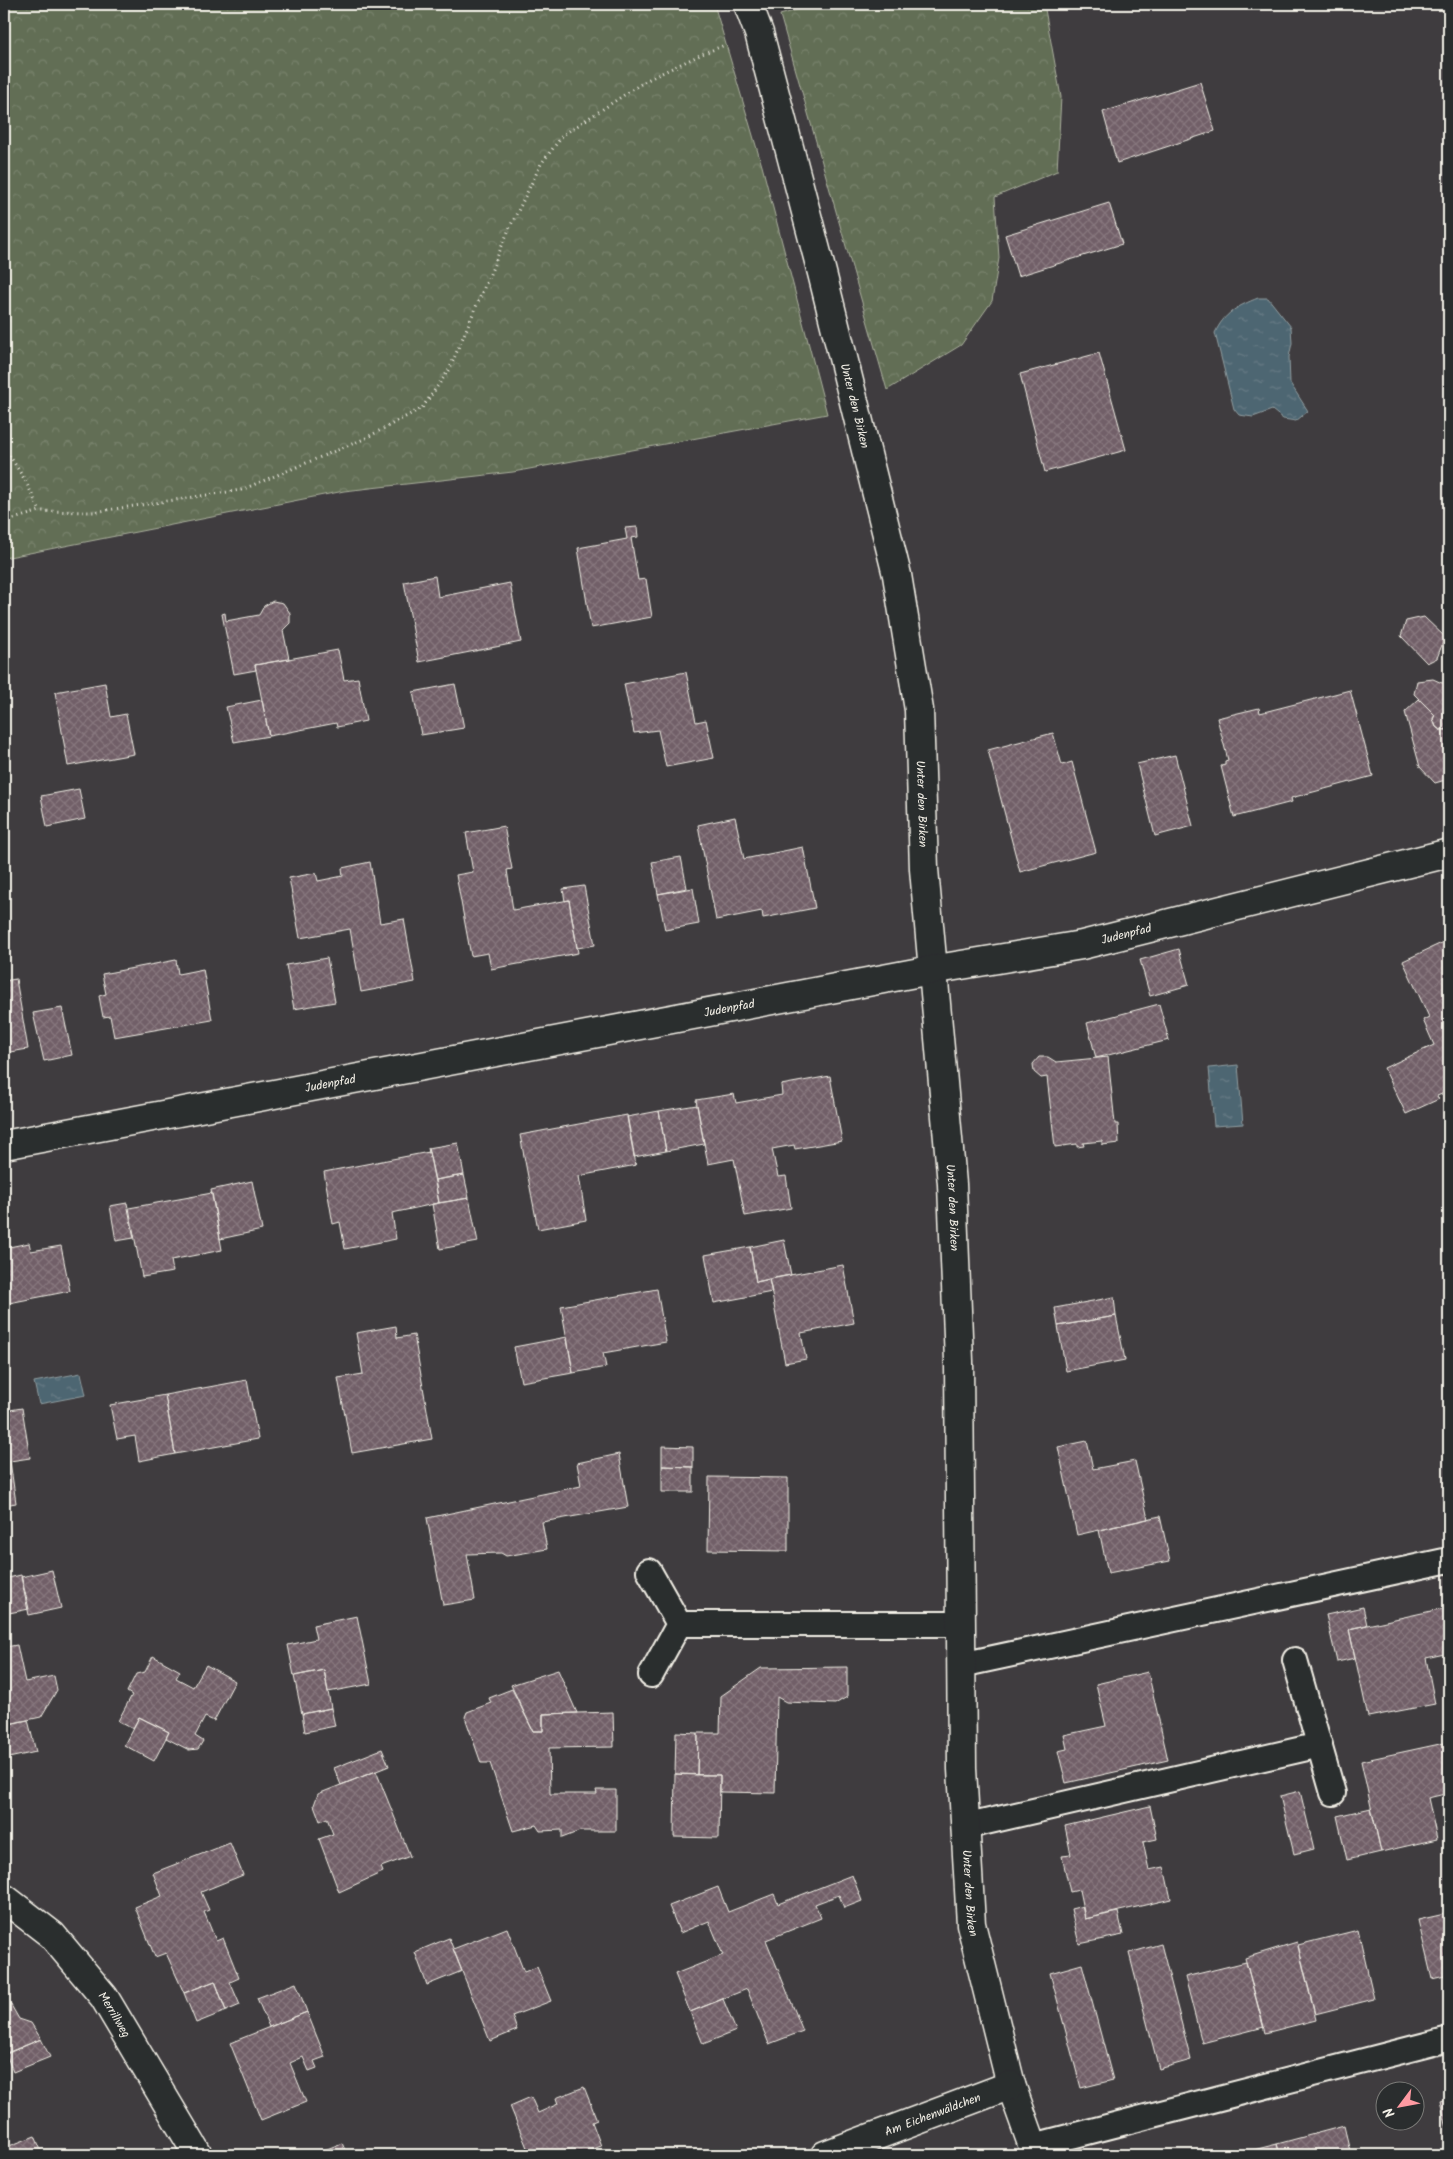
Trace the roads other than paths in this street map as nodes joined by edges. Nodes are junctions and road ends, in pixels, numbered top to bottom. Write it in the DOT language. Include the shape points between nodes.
graph roads {
  1 [pos="748,4"];
  2 [pos="1449,853"];
  3 [pos="931,970"];
  4 [pos="4,1145"];
  5 [pos="1449,1560"];
  6 [pos="648,1571"];
  7 [pos="679,1624"];
  8 [pos="960,1624"];
  9 [pos="1296,1660"];
  10 [pos="961,1664"];
  11 [pos="651,1675"];
  12 [pos="1320,1745"];
  13 [pos="1333,1792"];
  14 [pos="964,1827"];
  15 [pos="4,1898"];
  16 [pos="1449,2039"];
  17 [pos="1011,2085"];
  18 [pos="1035,2151"];
  19 [pos="198,2155"];
  20 [pos="825,2155"];
  1 -- 3 [label="street, Unter den Birken" via="759,33 897,575 919,710"];
  2 -- 3 [label="street, Judenpfad" via="1082,945"];
  3 -- 4 [label="street, Judenpfad"];
  3 -- 8 [label="street, Unter den Birken" via="952,1184 959,1361"];
  5 -- 10 [label="lane"];
  6 -- 7 [label="lane"];
  7 -- 8 [label="lane"];
  7 -- 11 [label="lane"];
  8 -- 10 [label="street, Unter den Birken"];
  9 -- 12 [label="lane"];
  10 -- 14 [label="street, Unter den Birken"];
  12 -- 13 [label="lane"];
  12 -- 14 [label="lane"];
  14 -- 17 [label="street, Unter den Birken" via="971,1924"];
  15 -- 19 [label="street, Merrillweg" via="52,1935 104,1997"];
  16 -- 18 [label="lane"];
  17 -- 18 [label="street, Unter den Birken"];
  17 -- 20 [label="street, Am Eichenwäldchen"];
}
